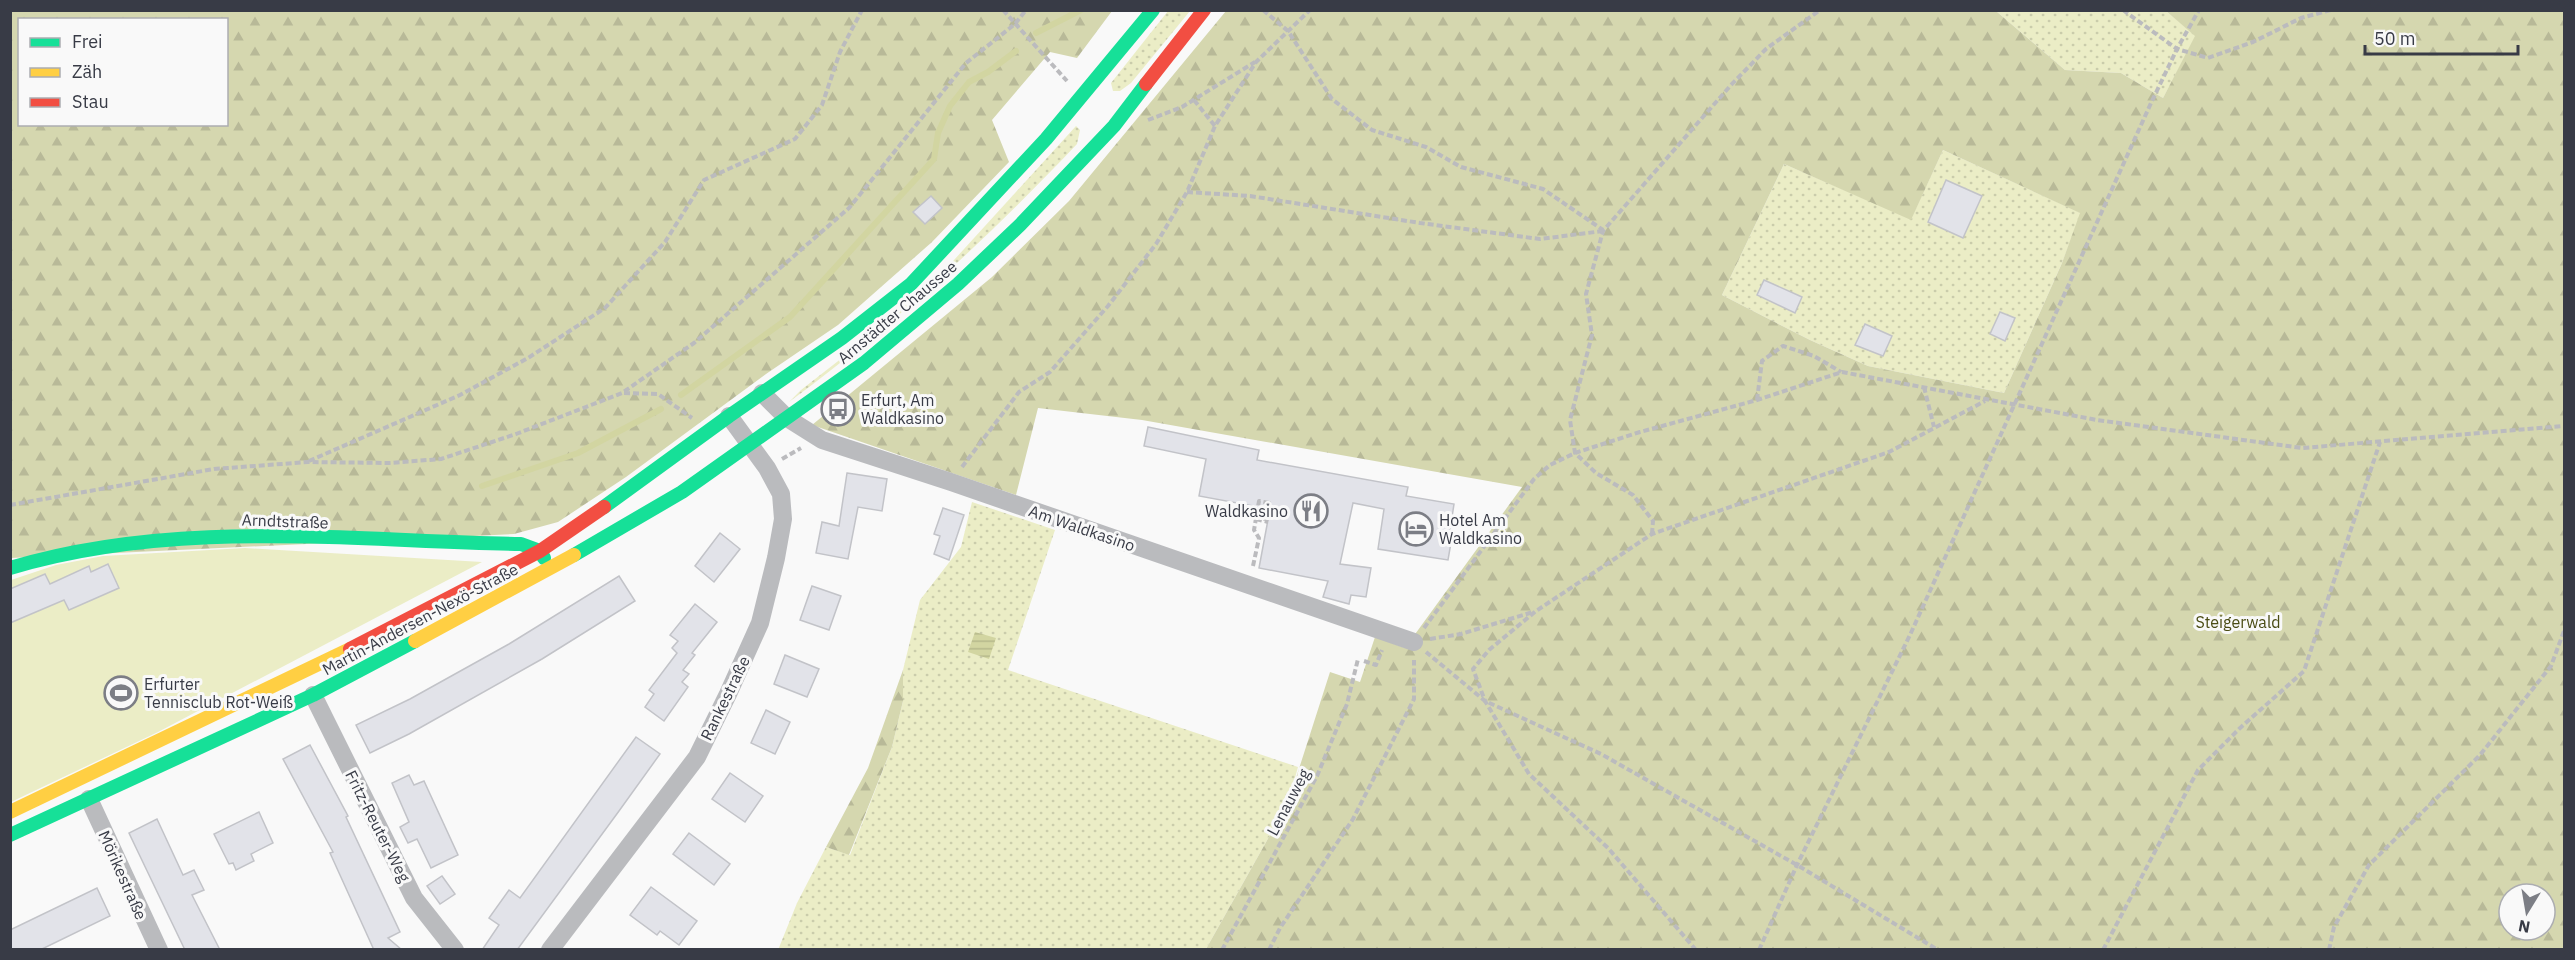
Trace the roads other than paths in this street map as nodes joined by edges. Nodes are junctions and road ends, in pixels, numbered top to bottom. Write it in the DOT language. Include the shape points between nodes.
graph roads {
  1 [pos="1153,10"];
  2 [pos="1204,10"];
  3 [pos="762,393"];
  4 [pos="729,416"];
  5 [pos="787,418"];
  6 [pos="749,445"];
  7 [pos="540,551"];
  8 [pos="10,568"];
  9 [pos="551,569"];
  10 [pos="1414,642"];
  11 [pos="313,695"];
  12 [pos="89,799"];
  13 [pos="10,812"];
  14 [pos="10,835"];
  15 [pos="159,950"];
  16 [pos="455,950"];
  17 [pos="550,950"];
  1 -- 3 [label="main road, Arnstädter Chaussee" via="996,195 911,284 843,338"];
  2 -- 5 [label="main road, Arnstädter Chaussee" via="1114,126 1020,225 882,350"];
  3 -- 4 [label="main road, Arnstädter Chaussee"];
  3 -- 5 [label="street, Am Waldkasino"];
  4 -- 6 [label="street, Rankestraße"];
  4 -- 7 [label="main road, Arnstädter Chaussee"];
  5 -- 6 [label="main road, Arnstädter Chaussee"];
  5 -- 10 [label="street, Am Waldkasino" via="822,440"];
  6 -- 9 [label="main road, Arnstädter Chaussee" via="682,492"];
  6 -- 17 [label="street, Rankestraße" via="781,494 783,519 760,623 697,757"];
  7 -- 8 [label="main road, Arndtstraße" via="521,544 176,536 82,548"];
  7 -- 9 [label="main road"];
  7 -- 13 [label="main road, Martin-Andersen-Nexö-Straße" via="303,673"];
  9 -- 11 [label="main road, Martin-Andersen-Nexö-Straße"];
  11 -- 12 [label="main road, Martin-Andersen-Nexö-Straße"];
  11 -- 16 [label="street, Fritz-Reuter-Weg" via="414,898"];
  12 -- 14 [label="main road, Martin-Andersen-Nexö-Straße"];
  12 -- 15 [label="street, Mörikestraße"];
}
